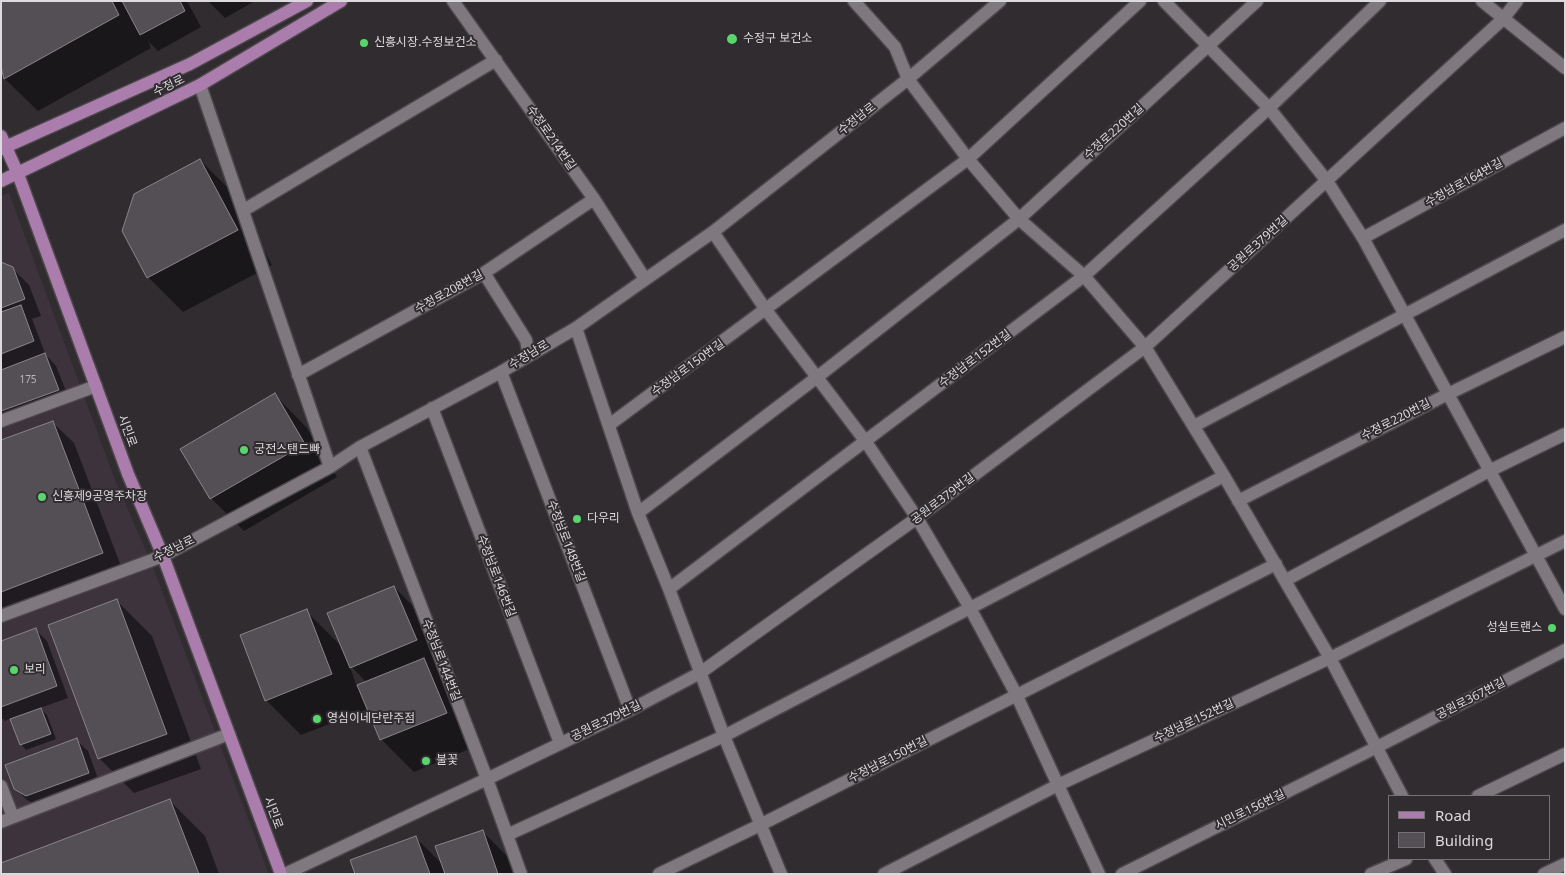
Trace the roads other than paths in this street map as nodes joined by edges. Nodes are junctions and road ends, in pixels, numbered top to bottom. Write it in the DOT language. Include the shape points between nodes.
graph roads {
  1 [pos="307,1"];
  2 [pos="341,1"];
  3 [pos="453,1"];
  4 [pos="854,1"];
  5 [pos="1000,1"];
  6 [pos="1140,1"];
  7 [pos="1164,1"];
  8 [pos="1257,1"];
  9 [pos="1380,1"];
  10 [pos="1482,1"];
  11 [pos="1517,1"];
  12 [pos="1503,19"];
  13 [pos="1209,45"];
  14 [pos="496,60"];
  15 [pos="1565,68"];
  16 [pos="908,79"];
  17 [pos="200,86"];
  18 [pos="1269,108"];
  19 [pos="1565,128"];
  20 [pos="3,144"];
  21 [pos="968,159"];
  22 [pos="18,174"];
  23 [pos="1,181"];
  24 [pos="1327,181"];
  25 [pos="594,199"];
  26 [pos="244,210"];
  27 [pos="1018,219"];
  28 [pos="1565,230"];
  29 [pos="713,232"];
  30 [pos="1363,238"];
  31 [pos="484,273"];
  32 [pos="1084,276"];
  33 [pos="645,279"];
  34 [pos="766,310"];
  35 [pos="1405,316"];
  36 [pos="576,328"];
  37 [pos="1565,337"];
  38 [pos="1145,347"];
  39 [pos="529,355"];
  40 [pos="501,372"];
  41 [pos="298,376"];
  42 [pos="816,378"];
  43 [pos="96,386"];
  44 [pos="1448,394"];
  45 [pos="432,408"];
  46 [pos="1,421"];
  47 [pos="609,425"];
  48 [pos="1194,426"];
  49 [pos="1565,434"];
  50 [pos="866,442"];
  51 [pos="360,447"];
  52 [pos="330,467"];
  53 [pos="1489,471"];
  54 [pos="1224,476"];
  55 [pos="1238,501"];
  56 [pos="638,513"];
  57 [pos="917,518"];
  58 [pos="1565,541"];
  59 [pos="1535,555"];
  60 [pos="163,556"];
  61 [pos="1276,564"];
  62 [pos="1286,580"];
  63 [pos="669,589"];
  64 [pos="970,608"];
  65 [pos="1565,610"];
  66 [pos="1,616"];
  67 [pos="1565,650"];
  68 [pos="1330,658"];
  69 [pos="700,673"];
  70 [pos="1016,694"];
  71 [pos="630,710"];
  72 [pos="229,734"];
  73 [pos="724,736"];
  74 [pos="560,743"];
  75 [pos="1377,747"];
  76 [pos="1565,754"];
  77 [pos="487,779"];
  78 [pos="1058,785"];
  79 [pos="1,786"];
  80 [pos="1401,795"];
  81 [pos="1480,795"];
  82 [pos="7,819"];
  83 [pos="760,825"];
  84 [pos="507,835"];
  85 [pos="1404,860"];
  86 [pos="1436,860"];
  87 [pos="1565,864"];
  88 [pos="283,874"];
  89 [pos="521,874"];
  90 [pos="659,874"];
  91 [pos="781,874"];
  92 [pos="884,874"];
  93 [pos="1099,874"];
  94 [pos="1122,874"];
  95 [pos="1371,874"];
  96 [pos="1445,874"];
  97 [pos="1544,874"];
  1 -- 20 [label="main road, 수정로" via="190,64"];
  2 -- 17 [label="main road, 수정로"];
  3 -- 14 [label="street, 수정로214번길"];
  4 -- 16 [label="street" via="895,47"];
  5 -- 16 [label="street, 수정남로"];
  6 -- 21 [label="street"];
  7 -- 13 [label="street"];
  8 -- 13 [label="street"];
  9 -- 18 [label="street"];
  10 -- 12 [label="street"];
  11 -- 12 [label="street, 공원로379번길"];
  12 -- 15 [label="street"];
  12 -- 24 [label="street, 공원로379번길"];
  13 -- 18 [label="street"];
  13 -- 27 [label="street, 수정로220번길"];
  14 -- 25 [label="street, 수정로214번길"];
  14 -- 26 [label="street"];
  16 -- 21 [label="street"];
  16 -- 29 [label="street, 수정남로"];
  17 -- 22 [label="main road, 수정로"];
  17 -- 26 [label="street"];
  18 -- 24 [label="street"];
  18 -- 32 [label="street"];
  19 -- 30 [label="street, 수정남로164번길"];
  20 -- 22 [label="main road, 시민로"];
  21 -- 27 [label="street"];
  21 -- 34 [label="street"];
  22 -- 23 [label="main road, 수정로"];
  22 -- 43 [label="main road, 시민로"];
  24 -- 30 [label="street"];
  24 -- 38 [label="street, 공원로379번길"];
  25 -- 31 [label="street, 수정로208번길"];
  25 -- 33 [label="street, 수정로214번길"];
  26 -- 41 [label="street"];
  27 -- 32 [label="street"];
  27 -- 42 [label="street"];
  28 -- 35 [label="street"];
  29 -- 33 [label="street, 수정남로"];
  29 -- 34 [label="street"];
  30 -- 35 [label="street"];
  31 -- 39 [label="street" via="526,340"];
  31 -- 41 [label="street, 수정로208번길"];
  32 -- 38 [label="street"];
  32 -- 50 [label="street, 수정남로152번길"];
  33 -- 36 [label="street, 수정남로"];
  34 -- 42 [label="street"];
  34 -- 47 [label="street, 수정남로150번길"];
  35 -- 44 [label="street"];
  35 -- 48 [label="street"];
  36 -- 39 [label="street, 수정남로"];
  36 -- 47 [label="street"];
  37 -- 44 [label="street"];
  38 -- 48 [label="street"];
  38 -- 57 [label="street, 공원로379번길"];
  39 -- 40 [label="street, 수정남로"];
  40 -- 45 [label="street, 수정남로"];
  40 -- 71 [label="street, 수정남로148번길"];
  41 -- 52 [label="street"];
  42 -- 50 [label="street"];
  42 -- 56 [label="street"];
  43 -- 46 [label="street"];
  43 -- 60 [label="main road, 시민로"];
  44 -- 53 [label="street"];
  44 -- 55 [label="street, 수정로220번길"];
  45 -- 51 [label="street, 수정남로"];
  45 -- 74 [label="street, 수정남로146번길"];
  47 -- 56 [label="street"];
  48 -- 54 [label="street"];
  49 -- 53 [label="street"];
  50 -- 57 [label="street"];
  50 -- 63 [label="street"];
  51 -- 52 [label="street, 수정남로"];
  51 -- 77 [label="street, 수정남로144번길"];
  52 -- 60 [label="street, 수정남로"];
  53 -- 59 [label="street"];
  53 -- 62 [label="street"];
  54 -- 55 [label="street"];
  54 -- 64 [label="street"];
  55 -- 61 [label="street"];
  56 -- 63 [label="street"];
  57 -- 64 [label="street"];
  57 -- 69 [label="street, 공원로379번길"];
  58 -- 59 [label="street"];
  59 -- 65 [label="street"];
  59 -- 68 [label="street"];
  60 -- 66 [label="street, 수정남로"];
  60 -- 72 [label="main road, 시민로"];
  61 -- 62 [label="street"];
  61 -- 70 [label="street"];
  62 -- 68 [label="street"];
  63 -- 69 [label="street"];
  64 -- 70 [label="street"];
  64 -- 73 [label="street"];
  67 -- 75 [label="street, 공원로367번길"];
  68 -- 75 [label="street"];
  68 -- 78 [label="street, 수정남로152번길"];
  69 -- 71 [label="street, 공원로379번길"];
  69 -- 73 [label="street"];
  70 -- 78 [label="street"];
  70 -- 83 [label="street, 수정남로150번길"];
  71 -- 74 [label="street, 공원로379번길"];
  72 -- 82 [label="street"];
  72 -- 88 [label="main road, 시민로"];
  73 -- 83 [label="street"];
  73 -- 84 [label="street"];
  74 -- 77 [label="street, 공원로379번길"];
  75 -- 80 [label="street"];
  75 -- 94 [label="street, 시민로156번길"];
  76 -- 81 [label="street"];
  77 -- 84 [label="street, 수정남로144번길"];
  77 -- 88 [label="street, 공원로379번길"];
  78 -- 92 [label="street"];
  78 -- 93 [label="street"];
  79 -- 82 [label="street"];
  83 -- 90 [label="street, 수정남로150번길"];
  83 -- 91 [label="street"];
  84 -- 89 [label="street, 수정남로144번길"];
  85 -- 95 [label="street"];
  86 -- 96 [label="street"];
  87 -- 97 [label="street"];
}
